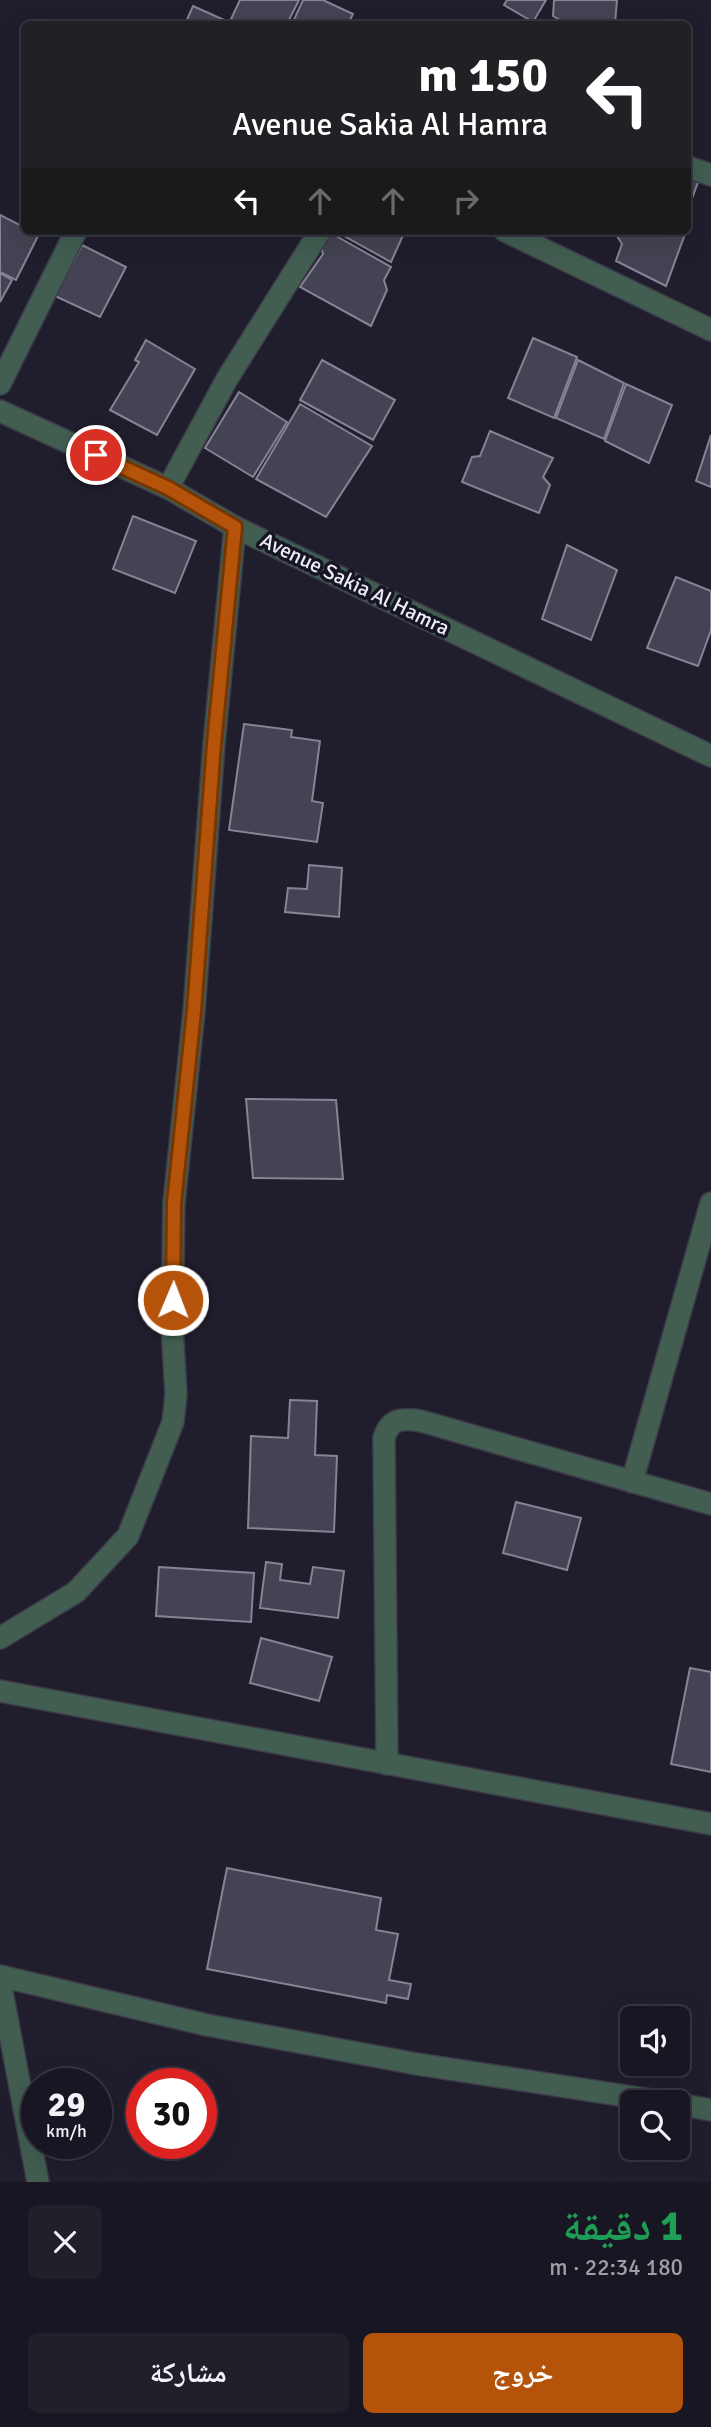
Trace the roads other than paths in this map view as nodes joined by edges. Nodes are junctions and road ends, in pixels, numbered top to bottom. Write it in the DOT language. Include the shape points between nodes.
graph roads {
  1 [pos="691,168"];
  2 [pos="711,175"];
  3 [pos="74,235"];
  4 [pos="317,235"];
  5 [pos="513,235"];
  6 [pos="711,330"];
  7 [pos="0,384"];
  8 [pos="0,411"];
  9 [pos="168,488"];
  10 [pos="235,527"];
  11 [pos="711,756"];
  12 [pos="711,1203"];
  13 [pos="632,1482"];
  14 [pos="711,1504"];
  15 [pos="0,1638"];
  16 [pos="0,1691"];
  17 [pos="387,1764"];
  18 [pos="711,1824"];
  19 [pos="0,1978"];
  20 [pos="620,2095"];
  21 [pos="690,2106"];
  22 [pos="711,2110"];
  23 [pos="38,2182"];
  1 -- 2 [label="street"];
  3 -- 7 [label="street"];
  4 -- 9 [label="street" via="227,379"];
  5 -- 6 [label="street"];
  8 -- 9 [label="street, Avenue Sakia Al Hamra"];
  9 -- 10 [label="street, Avenue Sakia Al Hamra"];
  10 -- 11 [label="street, Avenue Sakia Al Hamra"];
  10 -- 15 [label="street" via="174,1203 173,1422 128,1536 76,1592"];
  12 -- 13 [label="street"];
  13 -- 14 [label="street"];
  13 -- 17 [label="street" via="421,1421 394,1420 387,1427"];
  16 -- 17 [label="street"];
  17 -- 18 [label="street"];
  19 -- 20 [label="street" via="207,2025"];
  19 -- 23 [label="street"];
  21 -- 22 [label="street"];
}
